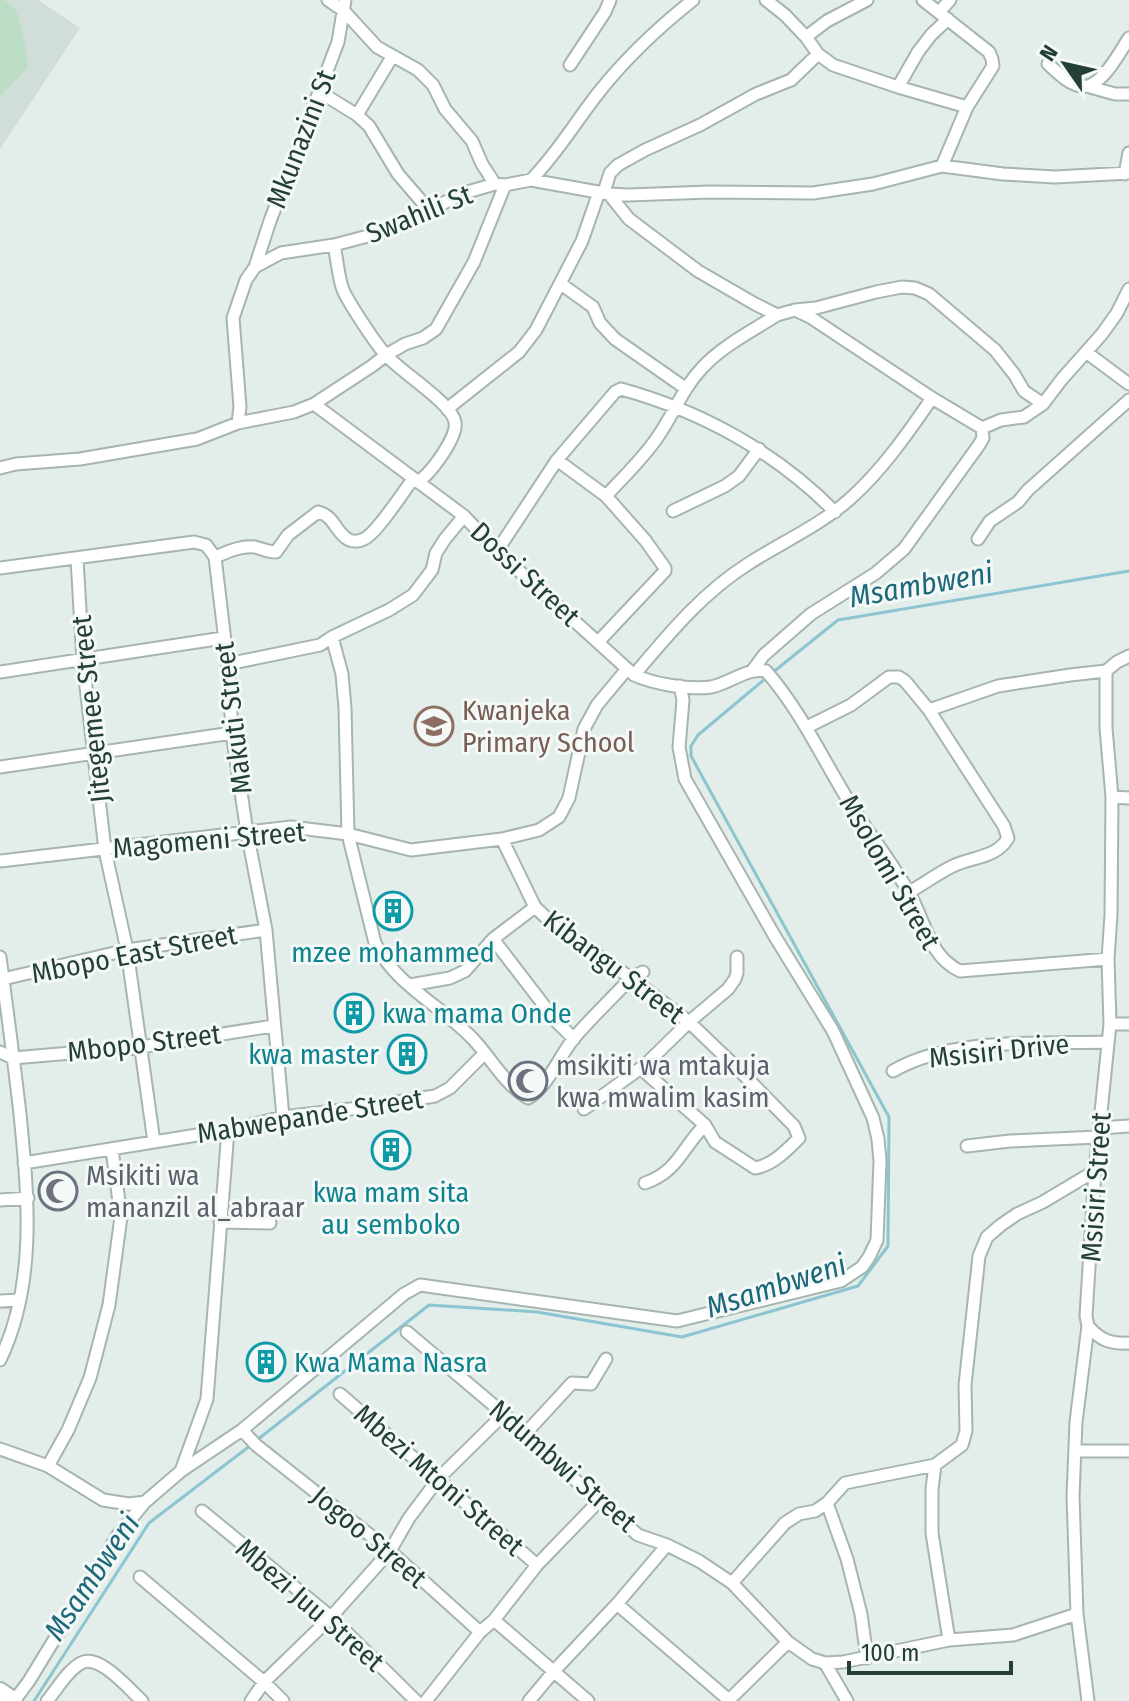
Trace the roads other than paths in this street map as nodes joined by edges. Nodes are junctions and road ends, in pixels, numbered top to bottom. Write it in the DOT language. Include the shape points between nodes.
graph roads {
  1 [pos="328,0"];
  2 [pos="610,0"];
  3 [pos="693,0"];
  4 [pos="766,0"];
  5 [pos="867,0"];
  6 [pos="923,0"];
  7 [pos="950,0"];
  8 [pos="344,5"];
  9 [pos="944,16"];
  10 [pos="806,37"];
  11 [pos="1129,38"];
  12 [pos="818,54"];
  13 [pos="392,57"];
  14 [pos="1048,64"];
  15 [pos="570,65"];
  16 [pos="898,87"];
  17 [pos="1090,87"];
  18 [pos="320,92"];
  19 [pos="1129,94"];
  20 [pos="967,107"];
  21 [pos="357,115"];
  22 [pos="1129,153"];
  23 [pos="942,166"];
  24 [pos="1127,174"];
  25 [pos="531,180"];
  26 [pos="500,184"];
  27 [pos="604,192"];
  28 [pos="429,210"];
  29 [pos="334,245"];
  30 [pos="255,267"];
  31 [pos="561,284"];
  32 [pos="1129,289"];
  33 [pos="795,310"];
  34 [pos="777,315"];
  35 [pos="1086,352"];
  36 [pos="386,355"];
  37 [pos="1129,384"];
  38 [pos="685,388"];
  39 [pos="932,398"];
  40 [pos="1129,400"];
  41 [pos="314,404"];
  42 [pos="1043,404"];
  43 [pos="675,408"];
  44 [pos="447,409"];
  45 [pos="238,423"];
  46 [pos="982,428"];
  47 [pos="759,449"];
  48 [pos="557,460"];
  49 [pos="0,468"];
  50 [pos="415,480"];
  51 [pos="606,496"];
  52 [pos="673,511"];
  53 [pos="835,512"];
  54 [pos="464,516"];
  55 [pos="978,539"];
  56 [pos="497,551"];
  57 [pos="215,557"];
  58 [pos="77,559"];
  59 [pos="0,568"];
  60 [pos="332,637"];
  61 [pos="223,638"];
  62 [pos="599,641"];
  63 [pos="1129,656"];
  64 [pos="83,661"];
  65 [pos="228,664"];
  66 [pos="752,671"];
  67 [pos="1106,671"];
  68 [pos="0,672"];
  69 [pos="631,672"];
  70 [pos="680,686"];
  71 [pos="929,710"];
  72 [pos="807,727"];
  73 [pos="232,733"];
  74 [pos="95,753"];
  75 [pos="0,767"];
  76 [pos="1112,797"];
  77 [pos="1129,798"];
  78 [pos="247,832"];
  79 [pos="348,834"];
  80 [pos="502,839"];
  81 [pos="105,850"];
  82 [pos="0,861"];
  83 [pos="909,892"];
  84 [pos="535,907"];
  85 [pos="266,930"];
  86 [pos="493,939"];
  87 [pos="127,950"];
  88 [pos="0,957"];
  89 [pos="737,957"];
  90 [pos="1108,959"];
  91 [pos="637,975"];
  92 [pos="3,979"];
  93 [pos="410,985"];
  94 [pos="689,1022"];
  95 [pos="1110,1024"];
  96 [pos="1129,1024"];
  97 [pos="273,1026"];
  98 [pos="574,1039"];
  99 [pos="1108,1042"];
  100 [pos="141,1047"];
  101 [pos="0,1052"];
  102 [pos="485,1053"];
  103 [pos="13,1058"];
  104 [pos="645,1065"];
  105 [pos="893,1071"];
  106 [pos="584,1109"];
  107 [pos="283,1117"];
  108 [pos="705,1125"];
  109 [pos="1129,1126"];
  110 [pos="228,1130"];
  111 [pos="1099,1132"];
  112 [pos="154,1142"];
  113 [pos="967,1146"];
  114 [pos="112,1149"];
  115 [pos="24,1163"];
  116 [pos="1095,1171"];
  117 [pos="645,1183"];
  118 [pos="28,1198"];
  119 [pos="0,1200"];
  120 [pos="220,1222"];
  121 [pos="270,1223"];
  122 [pos="20,1300"];
  123 [pos="0,1301"];
  124 [pos="1088,1326"];
  125 [pos="407,1332"];
  126 [pos="1129,1343"];
  127 [pos="606,1359"];
  128 [pos="0,1360"];
  129 [pos="340,1394"];
  130 [pos="504,1414"];
  131 [pos="524,1435"];
  132 [pos="249,1437"];
  133 [pos="0,1449"];
  134 [pos="1075,1451"];
  135 [pos="1129,1451"];
  136 [pos="935,1465"];
  137 [pos="48,1466"];
  138 [pos="181,1471"];
  139 [pos="439,1478"];
  140 [pos="145,1502"];
  141 [pos="598,1502"];
  142 [pos="827,1503"];
  143 [pos="202,1511"];
  144 [pos="667,1545"];
  145 [pos="390,1551"];
  146 [pos="537,1565"];
  147 [pos="140,1577"];
  148 [pos="732,1583"];
  149 [pos="617,1604"];
  150 [pos="1077,1614"];
  151 [pos="331,1617"];
  152 [pos="494,1620"];
  153 [pos="480,1632"];
  154 [pos="949,1640"];
  155 [pos="788,1642"];
  156 [pos="867,1658"];
  157 [pos="825,1663"];
  158 [pos="554,1671"];
  159 [pos="264,1682"];
  160 [pos="10,1699"];
  161 [pos="47,1701"];
  162 [pos="142,1701"];
  163 [pos="251,1701"];
  164 [pos="283,1701"];
  165 [pos="416,1701"];
  166 [pos="426,1701"];
  167 [pos="529,1701"];
  168 [pos="588,1701"];
  169 [pos="729,1701"];
  170 [pos="847,1701"];
  171 [pos="1088,1701"];
  1 -- 8 [label="street"];
  2 -- 15 [label="street"];
  3 -- 25 [label="street" via="602,88"];
  4 -- 10 [label="street"];
  5 -- 10 [label="street"];
  6 -- 9 [label="street"];
  7 -- 9 [label="street"];
  8 -- 13 [label="street" via="377,47"];
  8 -- 18 [label="street, Mkunazini St" via="338,42"];
  9 -- 16 [label="street"];
  9 -- 20 [label="street" via="992,59 993,66"];
  10 -- 12 [label="street"];
  11 -- 17 [label="street"];
  12 -- 16 [label="street" via="833,65"];
  12 -- 27 [label="street" via="791,80 618,165"];
  13 -- 21 [label="street"];
  13 -- 26 [label="street" via="433,85"];
  14 -- 17 [label="street" via="1070,82"];
  16 -- 20 [label="street"];
  17 -- 19 [label="street"];
  18 -- 21 [label="street"];
  18 -- 30 [label="street, Mkunazini St"];
  20 -- 23 [label="street"];
  21 -- 28 [label="street"];
  22 -- 24 [label="street"];
  23 -- 24 [label="street, Swahili St" via="1055,177"];
  23 -- 27 [label="street, Swahili St" via="813,193"];
  25 -- 26 [label="street, Swahili St"];
  25 -- 27 [label="street, Swahili St"];
  26 -- 28 [label="street, Swahili St"];
  26 -- 36 [label="street" via="474,262 436,329"];
  27 -- 31 [label="street"];
  27 -- 34 [label="street" via="629,219 698,271"];
  28 -- 29 [label="street, Swahili St" via="387,231"];
  29 -- 30 [label="street, Swahili St" via="281,253"];
  29 -- 36 [label="street" via="342,290"];
  30 -- 45 [label="street" via="233,318"];
  31 -- 38 [label="street" via="593,307 615,339"];
  31 -- 44 [label="street" via="519,352"];
  32 -- 35 [label="street"];
  33 -- 34 [label="street"];
  33 -- 39 [label="street"];
  33 -- 42 [label="street" via="915,288 995,350 1024,391"];
  34 -- 38 [label="street" via="717,353"];
  35 -- 37 [label="street"];
  35 -- 42 [label="street"];
  36 -- 41 [label="street"];
  36 -- 44 [label="street"];
  38 -- 43 [label="street"];
  39 -- 46 [label="street"];
  39 -- 53 [label="street" via="899,446"];
  40 -- 55 [label="street" via="1018,502 990,521"];
  41 -- 45 [label="street"];
  41 -- 50 [label="street, Dossi Street"];
  42 -- 46 [label="street" via="1024,417"];
  43 -- 47 [label="street"];
  43 -- 48 [label="street" via="621,389"];
  43 -- 51 [label="street" via="644,456"];
  44 -- 50 [label="street" via="455,422 453,434 433,468"];
  45 -- 49 [label="street" via="197,439"];
  46 -- 66 [label="street" via="979,445 904,549 811,614"];
  47 -- 52 [label="street" via="739,476"];
  47 -- 53 [label="street"];
  48 -- 51 [label="street"];
  48 -- 56 [label="street"];
  50 -- 54 [label="street, Dossi Street"];
  50 -- 57 [label="street" via="363,540 348,540 332,519 318,512 288,535 276,552 238,548"];
  51 -- 62 [label="street" via="665,571"];
  53 -- 69 [label="street" via="746,565 701,599"];
  54 -- 56 [label="street, Dossi Street"];
  54 -- 60 [label="street" via="413,595"];
  56 -- 62 [label="street, Dossi Street"];
  57 -- 58 [label="street" via="206,545 194,542"];
  57 -- 61 [label="street, Makuti Street"];
  58 -- 59 [label="street"];
  58 -- 64 [label="street, Jitegemee Street"];
  60 -- 65 [label="street" via="314,647"];
  60 -- 79 [label="street" via="345,708"];
  61 -- 64 [label="street"];
  61 -- 65 [label="street, Makuti Street"];
  62 -- 69 [label="street, Dossi Street"];
  63 -- 67 [label="street"];
  64 -- 68 [label="street"];
  64 -- 74 [label="street, Jitegemee Street"];
  65 -- 73 [label="street, Makuti Street"];
  66 -- 70 [label="street" via="711,687"];
  66 -- 72 [label="street, Msolomi Street" via="766,671"];
  67 -- 71 [label="street" via="998,686"];
  67 -- 76 [label="street, Msisiri Street"];
  69 -- 70 [label="street"];
  69 -- 80 [label="street, Magomeni Street" via="597,705 584,729 569,798 559,817 539,830"];
  70 -- 132 [label="street" via="679,747 685,779 833,1031 873,1118 880,1161 877,1240 869,1257 841,1281 677,1321 420,1285"];
  71 -- 72 [label="street" via="905,681 889,677 851,705"];
  71 -- 83 [label="street" via="1008,838 990,854 950,867"];
  72 -- 83 [label="street, Msolomi Street"];
  73 -- 74 [label="street"];
  73 -- 78 [label="street, Makuti Street"];
  74 -- 75 [label="street"];
  74 -- 81 [label="street, Jitegemee Street"];
  76 -- 77 [label="street"];
  76 -- 90 [label="street, Msisiri Street"];
  78 -- 79 [label="street, Magomeni Street" via="291,827"];
  78 -- 81 [label="street, Magomeni Street"];
  78 -- 85 [label="street, Makuti Street"];
  79 -- 80 [label="street, Magomeni Street" via="411,850"];
  79 -- 93 [label="street" via="375,943 382,958"];
  80 -- 84 [label="street, Kibangu Street"];
  81 -- 82 [label="street, Magomeni Street"];
  81 -- 87 [label="street, Jitegemee Street"];
  83 -- 90 [label="street, Msolomi Street" via="937,953 960,971"];
  84 -- 86 [label="street"];
  84 -- 91 [label="street, Kibangu Street" via="557,928"];
  85 -- 87 [label="street, Mbopo East Street"];
  85 -- 97 [label="street, Makuti Street"];
  86 -- 93 [label="street" via="458,975"];
  86 -- 98 [label="street"];
  87 -- 92 [label="street, Mbopo East Street"];
  87 -- 100 [label="street, Jitegemee Street"];
  88 -- 92 [label="street"];
  89 -- 94 [label="street" via="737,973 728,989"];
  90 -- 95 [label="street, Msisiri Street"];
  91 -- 94 [label="street, Kibangu Street"];
  91 -- 98 [label="street"];
  92 -- 103 [label="street"];
  93 -- 102 [label="street"];
  94 -- 104 [label="street"];
  94 -- 108 [label="street, Kibangu Street" via="794,1126 799,1138 765,1167 755,1168 715,1142"];
  95 -- 96 [label="street"];
  95 -- 99 [label="street, Msisiri Street"];
  97 -- 100 [label="street, Mbopo Street"];
  97 -- 107 [label="street, Makuti Street"];
  98 -- 102 [label="street" via="528,1098"];
  99 -- 105 [label="street, Msisiri Drive" via="949,1050"];
  99 -- 111 [label="street, Msisiri Street"];
  100 -- 103 [label="street, Mbopo Street"];
  100 -- 112 [label="street, Jitegemee Street"];
  101 -- 103 [label="street"];
  102 -- 107 [label="street, Mabwepande Street" via="435,1096"];
  103 -- 115 [label="street"];
  104 -- 106 [label="street"];
  104 -- 108 [label="street, Kibangu Street" via="646,1073"];
  107 -- 110 [label="street, Mabwepande Street"];
  108 -- 117 [label="street" via="671,1168"];
  109 -- 111 [label="street"];
  110 -- 112 [label="street, Mabwepande Street"];
  110 -- 120 [label="street"];
  111 -- 113 [label="street"];
  111 -- 116 [label="street, Msisiri Street"];
  112 -- 114 [label="street, Mabwepande Street"];
  114 -- 115 [label="street, Mabwepande Street"];
  114 -- 137 [label="street" via="121,1217 109,1305 90,1378"];
  115 -- 118 [label="street"];
  116 -- 124 [label="street, Msisiri Street"];
  116 -- 136 [label="street" via="987,1237 979,1256 965,1385 966,1431 962,1445"];
  118 -- 119 [label="street"];
  118 -- 122 [label="street"];
  120 -- 121 [label="street"];
  120 -- 138 [label="street" via="207,1399"];
  122 -- 123 [label="street"];
  122 -- 128 [label="street"];
  124 -- 126 [label="street" via="1099,1338"];
  124 -- 134 [label="street, Msisiri Street"];
  125 -- 130 [label="street, Ndumbwi Street"];
  127 -- 131 [label="street" via="591,1384 572,1383"];
  129 -- 139 [label="street, Mbezi Mtoni Street"];
  130 -- 131 [label="street, Ndumbwi Street"];
  130 -- 139 [label="street"];
  131 -- 141 [label="street, Ndumbwi Street"];
  132 -- 138 [label="street"];
  132 -- 145 [label="street, Jogoo Street"];
  133 -- 137 [label="street"];
  134 -- 135 [label="street"];
  134 -- 150 [label="street, Msisiri Street"];
  136 -- 142 [label="street" via="845,1483"];
  136 -- 154 [label="street" via="932,1533"];
  137 -- 140 [label="street" via="103,1500"];
  138 -- 140 [label="street"];
  139 -- 145 [label="street"];
  139 -- 146 [label="street, Mbezi Mtoni Street"];
  140 -- 160 [label="street" via="118,1535 29,1681"];
  141 -- 144 [label="street, Ndumbwi Street" via="638,1535"];
  141 -- 146 [label="street"];
  142 -- 148 [label="street" via="785,1523"];
  142 -- 156 [label="street" via="847,1559"];
  143 -- 151 [label="street, Mbezi Juu Street"];
  144 -- 148 [label="street, Ndumbwi Street"];
  144 -- 149 [label="street"];
  145 -- 151 [label="street"];
  145 -- 153 [label="street, Jogoo Street"];
  146 -- 152 [label="street"];
  147 -- 159 [label="street"];
  148 -- 155 [label="street, Ndumbwi Street"];
  149 -- 158 [label="street"];
  149 -- 169 [label="street"];
  150 -- 154 [label="street" via="1013,1635"];
  150 -- 171 [label="street, Msisiri Street"];
  151 -- 159 [label="street"];
  151 -- 165 [label="street, Mbezi Juu Street"];
  152 -- 153 [label="street"];
  152 -- 158 [label="street"];
  153 -- 166 [label="street"];
  154 -- 156 [label="street"];
  155 -- 157 [label="street, Ndumbwi Street"];
  155 -- 169 [label="street"];
  156 -- 157 [label="street"];
  157 -- 170 [label="street"];
  158 -- 167 [label="street"];
  158 -- 168 [label="street"];
  159 -- 163 [label="street"];
  159 -- 164 [label="street"];
  161 -- 162 [label="street" via="74,1669 94,1661"];
}
